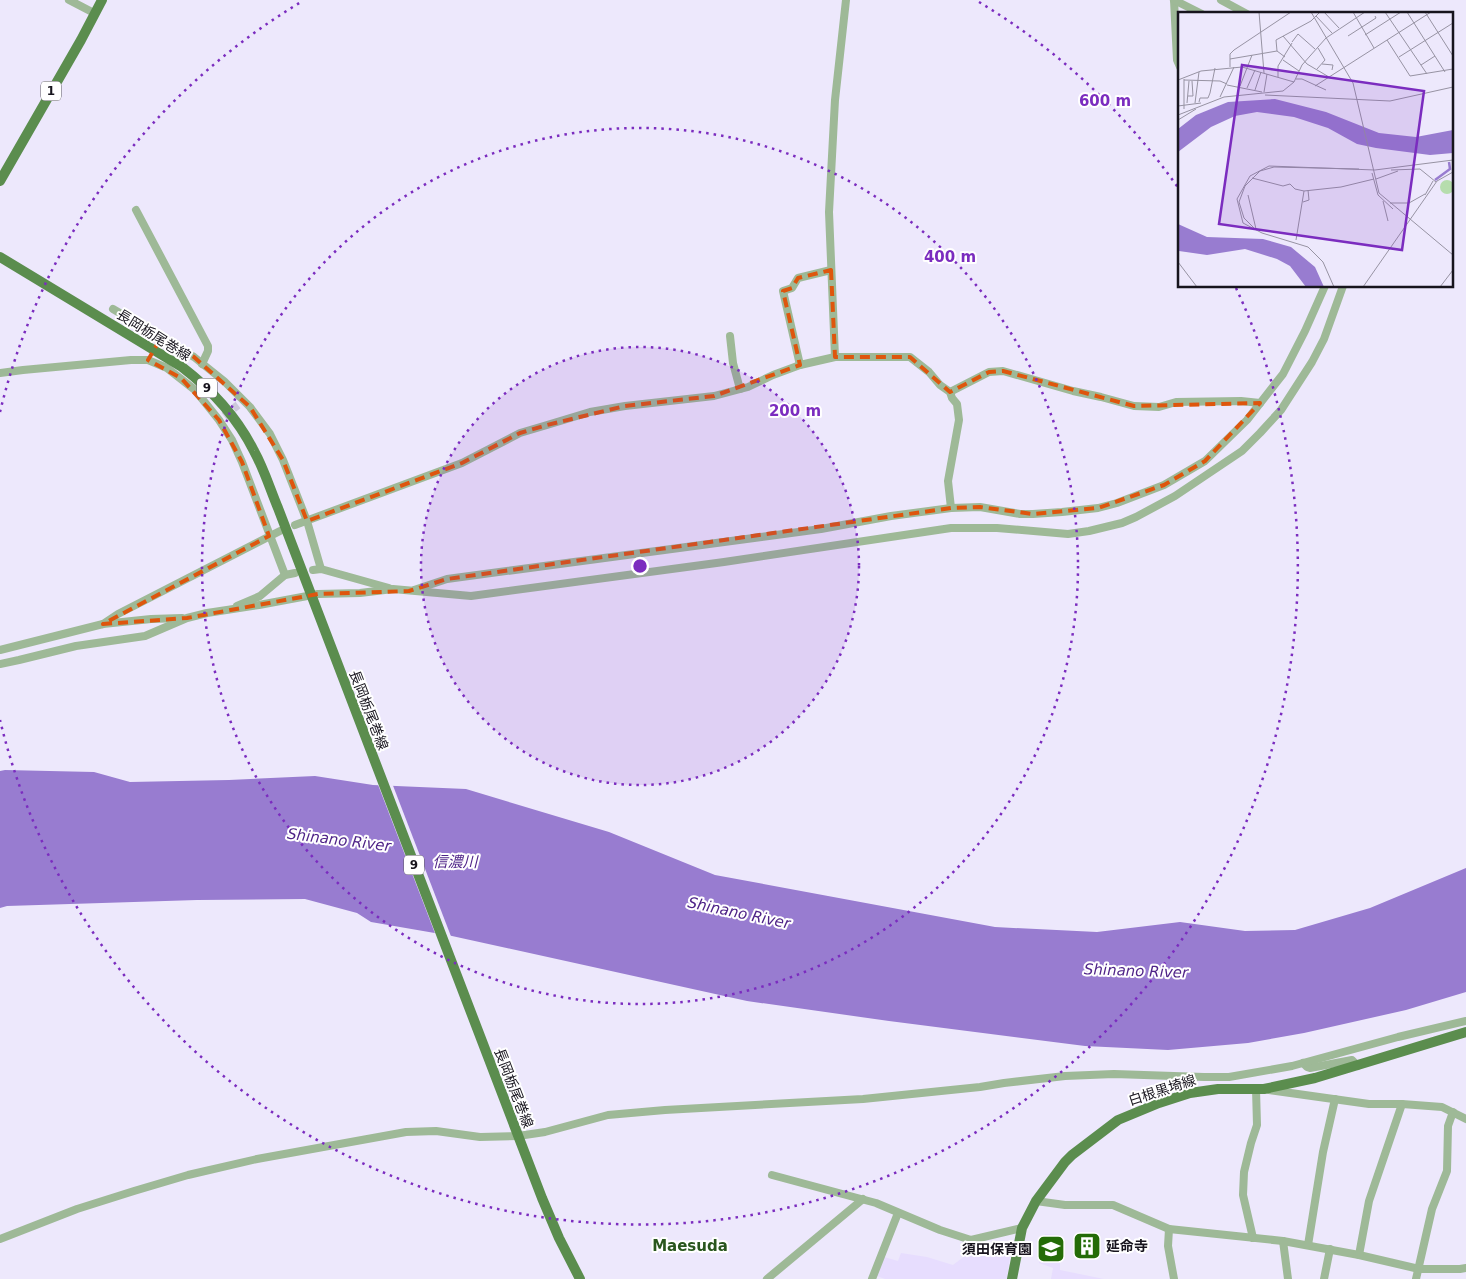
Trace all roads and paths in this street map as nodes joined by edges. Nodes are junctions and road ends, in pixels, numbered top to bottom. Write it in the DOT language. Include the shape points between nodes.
graph roads {
  1 [pos="69,0"];
  2 [pos="102,0"];
  3 [pos="846,0"];
  4 [pos="1174,0"];
  5 [pos="1221,0"];
  6 [pos="1198,12"];
  7 [pos="1243,12"];
  8 [pos="94,13"];
  9 [pos="1178,62"];
  10 [pos="0,181"];
  11 [pos="136,210"];
  12 [pos="0,258"];
  13 [pos="831,270"];
  14 [pos="1324,288"];
  15 [pos="1342,288"];
  16 [pos="113,309"];
  17 [pos="730,336"];
  18 [pos="161,338"];
  19 [pos="154,350"];
  20 [pos="835,357"];
  21 [pos="148,360"];
  22 [pos="202,364"];
  23 [pos="800,365"];
  24 [pos="0,374"];
  25 [pos="740,389"];
  26 [pos="950,392"];
  27 [pos="1260,402"];
  28 [pos="951,508"];
  29 [pos="307,521"];
  30 [pos="295,525"];
  31 [pos="280,531"];
  32 [pos="270,536"];
  33 [pos="295,573"];
  34 [pos="286,575"];
  35 [pos="393,589"];
  36 [pos="409,591"];
  37 [pos="311,594"];
  38 [pos="228,610"];
  39 [pos="187,618"];
  40 [pos="104,624"];
  41 [pos="0,650"];
  42 [pos="0,664"];
  43 [pos="1466,1021"];
  44 [pos="1466,1032"];
  45 [pos="1303,1063"];
  46 [pos="1358,1066"];
  47 [pos="1260,1089"];
  48 [pos="1335,1099"];
  49 [pos="1402,1104"];
  50 [pos="1453,1112"];
  51 [pos="1466,1119"];
  52 [pos="518,1136"];
  53 [pos="772,1176"];
  54 [pos="863,1199"];
  55 [pos="1036,1201"];
  56 [pos="898,1212"];
  57 [pos="1022,1228"];
  58 [pos="1169,1229"];
  59 [pos="1253,1238"];
  60 [pos="0,1239"];
  61 [pos="1283,1241"];
  62 [pos="1308,1245"];
  63 [pos="1330,1249"];
  64 [pos="1359,1255"];
  65 [pos="1466,1268"];
  66 [pos="1419,1269"];
  67 [pos="580,1279"];
  68 [pos="767,1279"];
  69 [pos="872,1279"];
  70 [pos="1012,1279"];
  71 [pos="1174,1279"];
  72 [pos="1288,1279"];
  73 [pos="1324,1279"];
  74 [pos="1416,1279"];
  1 -- 8 [label="street"];
  2 -- 8 [label="main road, 1"];
  3 -- 13 [label="street" via="834,119 829,212"];
  4 -- 6 [label="street"];
  4 -- 9 [label="street"];
  5 -- 7 [label="street"];
  8 -- 10 [label="main road, 1"];
  11 -- 22 [label="street" via="208,346"];
  12 -- 19 [label="main road, 長岡栃尾巻線 / 9"];
  13 -- 20 [label="street"];
  13 -- 23 [label="street" via="798,278 792,288 783,291"];
  14 -- 27 [label="street" via="1283,374"];
  15 -- 36 [label="street" via="1312,362 1281,410 1260,433 1242,451 1175,496 1122,523 1068,534 951,528 472,596"];
  16 -- 18 [label="street"];
  17 -- 25 [label="street"];
  18 -- 19 [label="street"];
  18 -- 22 [label="street"];
  19 -- 21 [label="street"];
  19 -- 37 [label="main road, 長岡栃尾巻線 / 9" via="199,380 238,423 255,452"];
  20 -- 23 [label="street"];
  20 -- 26 [label="street" via="910,357"];
  21 -- 24 [label="street"];
  21 -- 32 [label="street" via="181,378 222,418"];
  22 -- 29 [label="street" via="224,381 241,403 250,407 270,434"];
  23 -- 25 [label="street"];
  25 -- 29 [label="street" via="714,396 599,411 520,433 454,466"];
  26 -- 27 [label="street" via="989,372 1003,371 1134,406 1160,407 1176,402"];
  26 -- 28 [label="street" via="957,404 959,420 948,481"];
  27 -- 28 [label="street" via="1248,420 1205,461 1140,496 1098,508 1062,512 1020,514 980,507"];
  28 -- 36 [label="street" via="822,529 446,580"];
  29 -- 30 [label="street"];
  29 -- 35 [label="street" via="317,570"];
  31 -- 32 [label="street"];
  32 -- 34 [label="street"];
  32 -- 40 [label="street"];
  33 -- 34 [label="street"];
  34 -- 38 [label="street" via="260,596"];
  35 -- 36 [label="street"];
  35 -- 37 [label="street"];
  37 -- 38 [label="street"];
  37 -- 52 [label="main road, 長岡栃尾巻線 / 9"];
  38 -- 39 [label="street"];
  39 -- 40 [label="street"];
  39 -- 42 [label="street" via="145,636 76,646"];
  40 -- 41 [label="street"];
  43 -- 45 [label="street"];
  44 -- 46 [label="main road, 白根黒埼線"];
  45 -- 46 [label="street" via="1310,1068 1352,1060"];
  45 -- 52 [label="street" via="1229,1076 1095,1074 862,1099 638,1112 608,1115"];
  46 -- 47 [label="main road, 白根黒埼線"];
  47 -- 48 [label="street"];
  47 -- 55 [label="main road, 白根黒埼線" via="1190,1093 1118,1120 1065,1162"];
  47 -- 59 [label="street" via="1257,1125 1244,1172 1243,1195"];
  48 -- 49 [label="street"];
  48 -- 62 [label="street"];
  49 -- 50 [label="street" via="1442,1107"];
  49 -- 64 [label="street" via="1369,1201"];
  50 -- 51 [label="street"];
  50 -- 66 [label="street" via="1448,1126 1447,1171 1432,1209"];
  52 -- 60 [label="street" via="406,1132 258,1159 134,1191"];
  52 -- 67 [label="main road, 長岡栃尾巻線 / 9" via="559,1238"];
  53 -- 54 [label="street"];
  54 -- 56 [label="street"];
  54 -- 68 [label="street"];
  55 -- 57 [label="main road, 白根黒埼線"];
  55 -- 58 [label="street" via="1064,1205 1113,1205"];
  56 -- 57 [label="street" via="971,1240"];
  56 -- 69 [label="street"];
  57 -- 70 [label="main road, 白根黒埼線"];
  58 -- 59 [label="street"];
  58 -- 71 [label="street" via="1168,1246"];
  59 -- 61 [label="street"];
  61 -- 62 [label="street"];
  61 -- 72 [label="street"];
  62 -- 63 [label="street"];
  63 -- 64 [label="street"];
  63 -- 73 [label="street"];
  64 -- 66 [label="street"];
  65 -- 66 [label="street"];
  66 -- 74 [label="street"];
}
